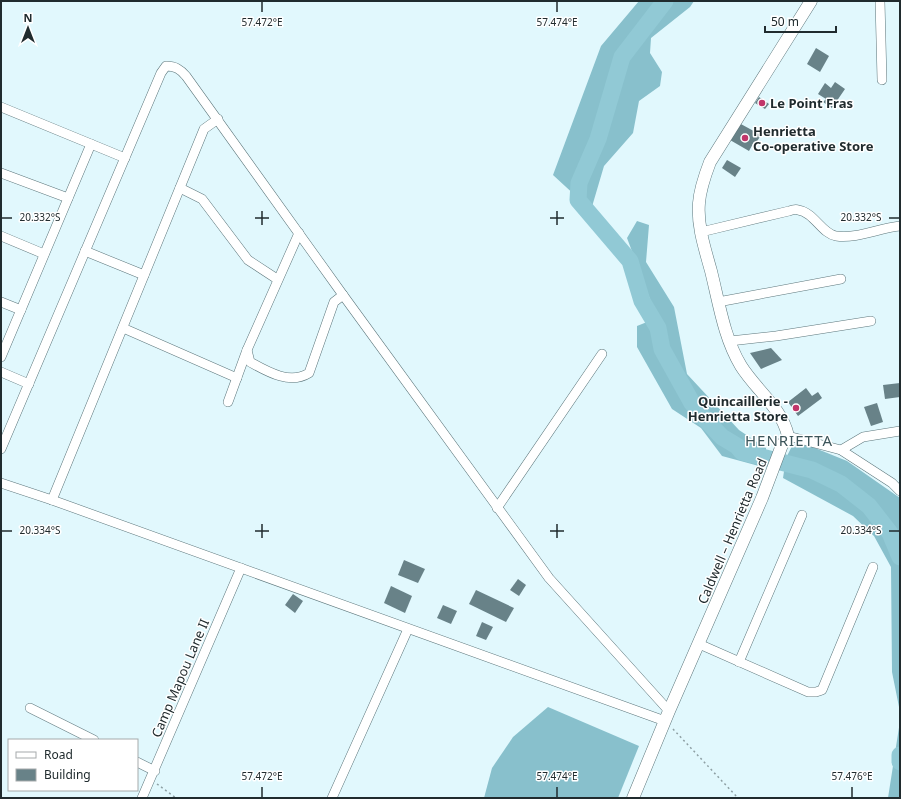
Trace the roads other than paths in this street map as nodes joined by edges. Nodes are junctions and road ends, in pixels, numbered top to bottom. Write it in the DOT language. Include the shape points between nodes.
graph roads {
  1 [pos="811,1"];
  2 [pos="880,1"];
  3 [pos="882,80"];
  4 [pos="1,107"];
  5 [pos="218,119"];
  6 [pos="90,144"];
  7 [pos="125,158"];
  8 [pos="1,173"];
  9 [pos="180,188"];
  10 [pos="68,198"];
  11 [pos="900,226"];
  12 [pos="701,232"];
  13 [pos="299,233"];
  14 [pos="1,236"];
  15 [pos="85,252"];
  16 [pos="44,254"];
  17 [pos="144,275"];
  18 [pos="277,279"];
  19 [pos="842,279"];
  20 [pos="343,295"];
  21 [pos="1,302"];
  22 [pos="718,302"];
  23 [pos="21,310"];
  24 [pos="871,321"];
  25 [pos="123,328"];
  26 [pos="730,341"];
  27 [pos="246,350"];
  28 [pos="602,354"];
  29 [pos="1,357"];
  30 [pos="1,372"];
  31 [pos="237,378"];
  32 [pos="29,384"];
  33 [pos="228,402"];
  34 [pos="900,431"];
  35 [pos="785,441"];
  36 [pos="1,449"];
  37 [pos="841,450"];
  38 [pos="1,483"];
  39 [pos="900,491"];
  40 [pos="52,500"];
  41 [pos="498,508"];
  42 [pos="802,515"];
  43 [pos="873,567"];
  44 [pos="241,568"];
  45 [pos="408,629"];
  46 [pos="699,644"];
  47 [pos="739,662"];
  48 [pos="30,708"];
  49 [pos="667,716"];
  50 [pos="92,739"];
  51 [pos="138,762"];
  52 [pos="155,770"];
  53 [pos="142,798"];
  54 [pos="332,798"];
  55 [pos="633,798"];
  1 -- 12 [label="main road" via="710,162 699,203"];
  2 -- 3 [label="street"];
  4 -- 6 [label="street"];
  5 -- 7 [label="street" via="181,70 166,66"];
  5 -- 9 [label="street" via="204,129"];
  5 -- 13 [label="street"];
  6 -- 7 [label="street"];
  6 -- 10 [label="street"];
  7 -- 15 [label="street"];
  8 -- 10 [label="street"];
  9 -- 17 [label="street"];
  9 -- 18 [label="street" via="202,199 248,260"];
  10 -- 16 [label="street"];
  11 -- 12 [label="street" via="835,236 829,234 808,214 789,210"];
  12 -- 22 [label="main road"];
  13 -- 18 [label="street"];
  13 -- 20 [label="street"];
  14 -- 16 [label="street"];
  15 -- 17 [label="street"];
  15 -- 32 [label="street"];
  16 -- 23 [label="street"];
  17 -- 25 [label="street"];
  18 -- 27 [label="street"];
  19 -- 22 [label="street"];
  20 -- 27 [label="street" via="334,302 309,373 302,378 288,378 267,372 250,362"];
  20 -- 41 [label="street"];
  21 -- 23 [label="street"];
  22 -- 26 [label="main road"];
  23 -- 29 [label="street"];
  24 -- 26 [label="street"];
  25 -- 31 [label="street"];
  25 -- 40 [label="street"];
  26 -- 35 [label="main road" via="742,367 778,412 786,428"];
  27 -- 31 [label="street"];
  28 -- 41 [label="street"];
  30 -- 32 [label="street"];
  31 -- 33 [label="street"];
  32 -- 36 [label="street"];
  34 -- 37 [label="street" via="863,437"];
  35 -- 37 [label="street"];
  35 -- 46 [label="main road, Caldwell – Henrietta Road"];
  37 -- 39 [label="street" via="892,483"];
  38 -- 40 [label="street"];
  40 -- 44 [label="street"];
  41 -- 49 [label="street" via="549,578"];
  42 -- 47 [label="street"];
  43 -- 47 [label="street" via="822,690 808,692"];
  44 -- 45 [label="street"];
  44 -- 52 [label="street, Camp Mapou Lane II"];
  45 -- 49 [label="street"];
  45 -- 54 [label="street"];
  46 -- 47 [label="street"];
  46 -- 49 [label="main road, Caldwell – Henrietta Road"];
  48 -- 50 [label="street"];
  49 -- 55 [label="main road, Caldwell – Henrietta Road"];
  51 -- 52 [label="street"];
  52 -- 53 [label="street, Camp Mapou Lane II"];
}
